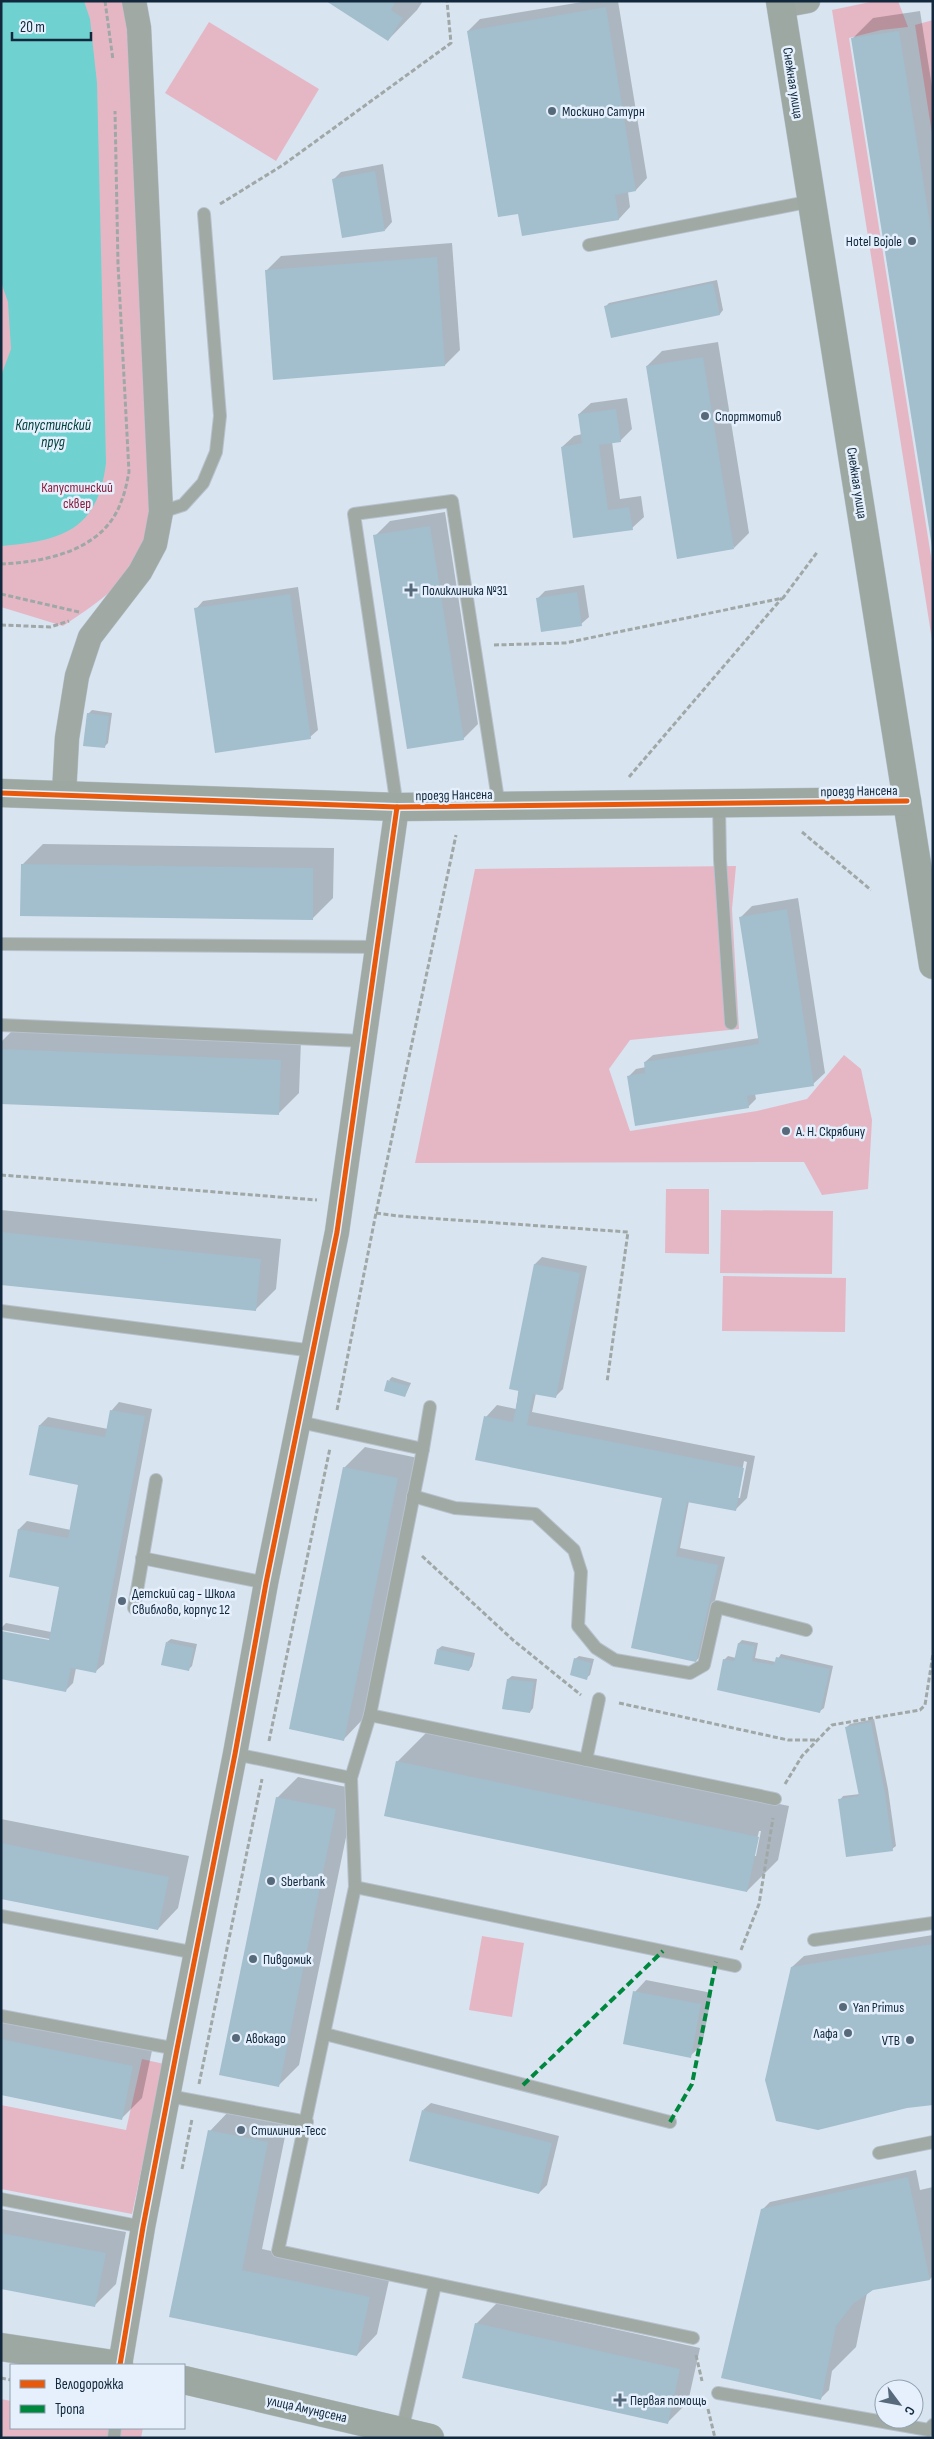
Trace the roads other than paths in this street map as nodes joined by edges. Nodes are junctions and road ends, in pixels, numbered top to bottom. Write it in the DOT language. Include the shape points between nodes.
graph roads {
  1 [pos="134,1"];
  2 [pos="808,1"];
  3 [pos="781,4"];
  4 [pos="812,201"];
  5 [pos="204,214"];
  6 [pos="589,245"];
  7 [pos="161,512"];
  8 [pos="1,793"];
  9 [pos="64,794"];
  10 [pos="907,801"];
  11 [pos="719,804"];
  12 [pos="499,806"];
  13 [pos="397,807"];
  14 [pos="926,873"];
  15 [pos="1,944"];
  16 [pos="378,947"];
  17 [pos="933,965"];
  18 [pos="731,1023"];
  19 [pos="1,1025"];
  20 [pos="364,1041"];
  21 [pos="1,1311"];
  22 [pos="314,1351"];
  23 [pos="430,1407"];
  24 [pos="300,1422"];
  25 [pos="423,1448"];
  26 [pos="156,1480"];
  27 [pos="414,1496"];
  28 [pos="142,1558"];
  29 [pos="266,1583"];
  30 [pos="134,1608"];
  31 [pos="806,1630"];
  32 [pos="599,1699"];
  33 [pos="370,1715"];
  34 [pos="235,1754"];
  35 [pos="586,1760"];
  36 [pos="351,1778"];
  37 [pos="776,1800"];
  38 [pos="355,1887"];
  39 [pos="1,1916"];
  40 [pos="933,1923"];
  41 [pos="814,1940"];
  42 [pos="196,1953"];
  43 [pos="735,1966"];
  44 [pos="1,2016"];
  45 [pos="324,2034"];
  46 [pos="177,2049"];
  47 [pos="169,2096"];
  48 [pos="307,2122"];
  49 [pos="670,2122"];
  50 [pos="933,2142"];
  51 [pos="879,2152"];
  52 [pos="1,2199"];
  53 [pos="143,2227"];
  54 [pos="435,2284"];
  55 [pos="693,2338"];
  56 [pos="1,2347"];
  57 [pos="112,2364"];
  58 [pos="119,2364"];
  59 [pos="185,2380"];
  60 [pos="718,2393"];
  61 [pos="933,2425"];
  62 [pos="402,2431"];
  63 [pos="430,2438"];
  1 -- 7 [label="street" via="139,28"];
  2 -- 3 [label="street"];
  3 -- 4 [label="street, Снежная улица"];
  4 -- 6 [label="lane"];
  4 -- 10 [label="street, Снежная улица"];
  5 -- 7 [label="lane" via="220,416 216,452 203,483 183,506"];
  7 -- 9 [label="street" via="155,544 148,558 140,572 100,612 90,638 78,676 67,738"];
  8 -- 9 [label="street, проезд Нансена"];
  9 -- 13 [label="street, проезд Нансена"];
  10 -- 11 [label="street, проезд Нансена"];
  10 -- 14 [label="street, Снежная улица"];
  11 -- 12 [label="street, проезд Нансена"];
  11 -- 18 [label="lane"];
  12 -- 13 [label="street, проезд Нансена"];
  12 -- 13 [label="lane" via="452,501 354,514"];
  13 -- 16 [label="street"];
  14 -- 17 [label="street, Снежная улица"];
  15 -- 16 [label="lane"];
  16 -- 20 [label="street"];
  19 -- 20 [label="lane"];
  20 -- 22 [label="street" via="341,1202"];
  21 -- 22 [label="lane"];
  22 -- 24 [label="street"];
  23 -- 25 [label="lane"];
  24 -- 25 [label="lane"];
  24 -- 29 [label="street"];
  25 -- 27 [label="lane"];
  26 -- 28 [label="lane"];
  27 -- 31 [label="lane" via="455,1508 535,1514 574,1550 581,1572 578,1626 596,1648 615,1660 690,1673 704,1665 717,1607"];
  27 -- 33 [label="lane"];
  28 -- 29 [label="lane"];
  28 -- 30 [label="lane"];
  29 -- 34 [label="street"];
  32 -- 35 [label="lane"];
  33 -- 35 [label="lane"];
  33 -- 36 [label="lane"];
  34 -- 36 [label="lane"];
  34 -- 42 [label="street"];
  35 -- 37 [label="lane"];
  36 -- 38 [label="lane"];
  38 -- 43 [label="lane"];
  38 -- 45 [label="lane"];
  39 -- 42 [label="lane"];
  40 -- 41 [label="lane"];
  42 -- 46 [label="street"];
  44 -- 46 [label="lane"];
  45 -- 48 [label="lane"];
  45 -- 49 [label="lane"];
  46 -- 47 [label="street"];
  47 -- 48 [label="lane"];
  47 -- 53 [label="street"];
  48 -- 54 [label="lane" via="278,2251"];
  50 -- 51 [label="lane"];
  52 -- 53 [label="lane"];
  53 -- 58 [label="street"];
  54 -- 55 [label="lane"];
  54 -- 62 [label="lane"];
  56 -- 57 [label="street"];
  59 -- 62 [label="street, улица Амундсена"];
  60 -- 61 [label="lane" via="929,2430"];
  62 -- 63 [label="street, улица Амундсена"];
}
